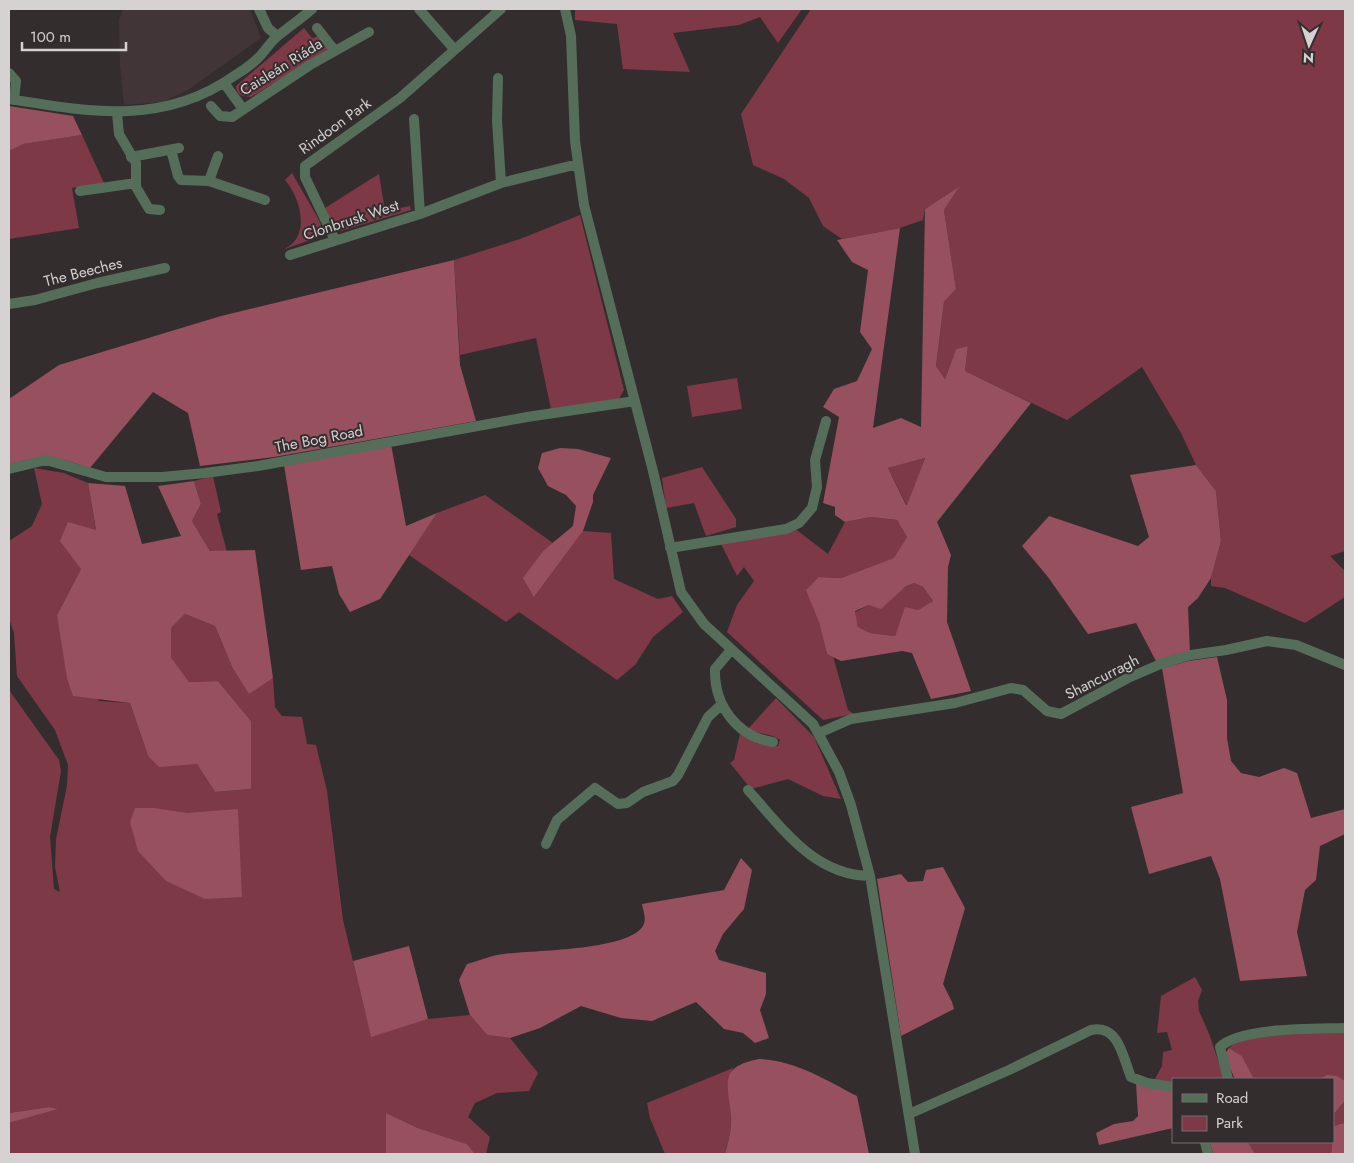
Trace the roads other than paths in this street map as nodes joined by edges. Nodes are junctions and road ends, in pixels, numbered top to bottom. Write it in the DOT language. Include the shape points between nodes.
graph roads {
  1 [pos="259,9"];
  2 [pos="312,9"];
  3 [pos="419,9"];
  4 [pos="501,9"];
  5 [pos="565,9"];
  6 [pos="317,28"];
  7 [pos="369,32"];
  8 [pos="277,36"];
  9 [pos="454,49"];
  10 [pos="335,51"];
  11 [pos="9,73"];
  12 [pos="498,78"];
  13 [pos="224,83"];
  14 [pos="12,100"];
  15 [pos="211,106"];
  16 [pos="243,109"];
  17 [pos="117,112"];
  18 [pos="414,119"];
  19 [pos="218,156"];
  20 [pos="132,157"];
  21 [pos="578,164"];
  22 [pos="209,181"];
  23 [pos="136,183"];
  24 [pos="501,183"];
  25 [pos="80,191"];
  26 [pos="265,200"];
  27 [pos="160,210"];
  28 [pos="420,214"];
  29 [pos="335,240"];
  30 [pos="290,255"];
  31 [pos="166,268"];
  32 [pos="9,304"];
  33 [pos="635,401"];
  34 [pos="826,421"];
  35 [pos="9,469"];
  36 [pos="670,548"];
  37 [pos="731,650"];
  38 [pos="1345,665"];
  39 [pos="721,705"];
  40 [pos="819,733"];
  41 [pos="773,742"];
  42 [pos="748,790"];
  43 [pos="546,844"];
  44 [pos="870,876"];
  45 [pos="1345,1028"];
  46 [pos="1228,1078"];
  47 [pos="1172,1087"];
  48 [pos="909,1114"];
  49 [pos="915,1154"];
  1 -- 8 [label="street" via="268,28"];
  2 -- 8 [label="street"];
  3 -- 9 [label="street"];
  4 -- 9 [label="street"];
  5 -- 21 [label="street" via="570,36"];
  6 -- 10 [label="street, Caisleán Riáda"];
  7 -- 10 [label="street, Caisleán Riáda"];
  8 -- 13 [label="street" via="260,57"];
  9 -- 29 [label="street, Rindoon Park" via="400,98 304,168 305,177"];
  10 -- 16 [label="street, Caisleán Riáda"];
  11 -- 14 [label="street" via="16,81"];
  12 -- 24 [label="street"];
  13 -- 16 [label="street, Caisleán Riáda"];
  13 -- 17 [label="street" via="163,108"];
  14 -- 17 [label="street"];
  15 -- 16 [label="street, Caisleán Riáda" via="218,115 226,118"];
  17 -- 20 [label="street" via="118,132"];
  18 -- 28 [label="street, Clonbrusk West"];
  19 -- 22 [label="street"];
  20 -- 22 [label="street" via="175,149 181,180"];
  20 -- 23 [label="street" via="136,165"];
  21 -- 24 [label="street, Clonbrusk West"];
  21 -- 33 [label="street" via="584,205"];
  22 -- 26 [label="street"];
  23 -- 25 [label="street"];
  23 -- 27 [label="street" via="149,209"];
  24 -- 28 [label="street, Clonbrusk West"];
  28 -- 29 [label="street, Clonbrusk West"];
  29 -- 30 [label="street, Clonbrusk West"];
  31 -- 32 [label="street, The Beeches"];
  33 -- 35 [label="street, The Bog Road" via="196,474 106,477 46,460"];
  33 -- 36 [label="street"];
  34 -- 36 [label="street" via="815,460 817,487 812,508 799,523 786,529"];
  36 -- 37 [label="street" via="681,592 704,624"];
  37 -- 39 [label="street" via="715,669 715,685"];
  37 -- 40 [label="street"];
  38 -- 40 [label="street, Shancurragh" via="1296,645 1268,641 1163,663 1061,714 1047,712 1023,690 1011,688 946,705 852,719"];
  39 -- 41 [label="street" via="748,735"];
  39 -- 43 [label="street" via="708,717 673,781 643,792 627,803 618,804 595,788 557,820"];
  40 -- 44 [label="street" via="851,805"];
  42 -- 44 [label="street" via="787,834 822,864 850,875"];
  44 -- 48 [label="street"];
  45 -- 46 [label="street" via="1304,1028 1226,1041 1220,1047"];
  47 -- 48 [label="street" via="1131,1077 1117,1041 1101,1028"];
  48 -- 49 [label="street"];
}
